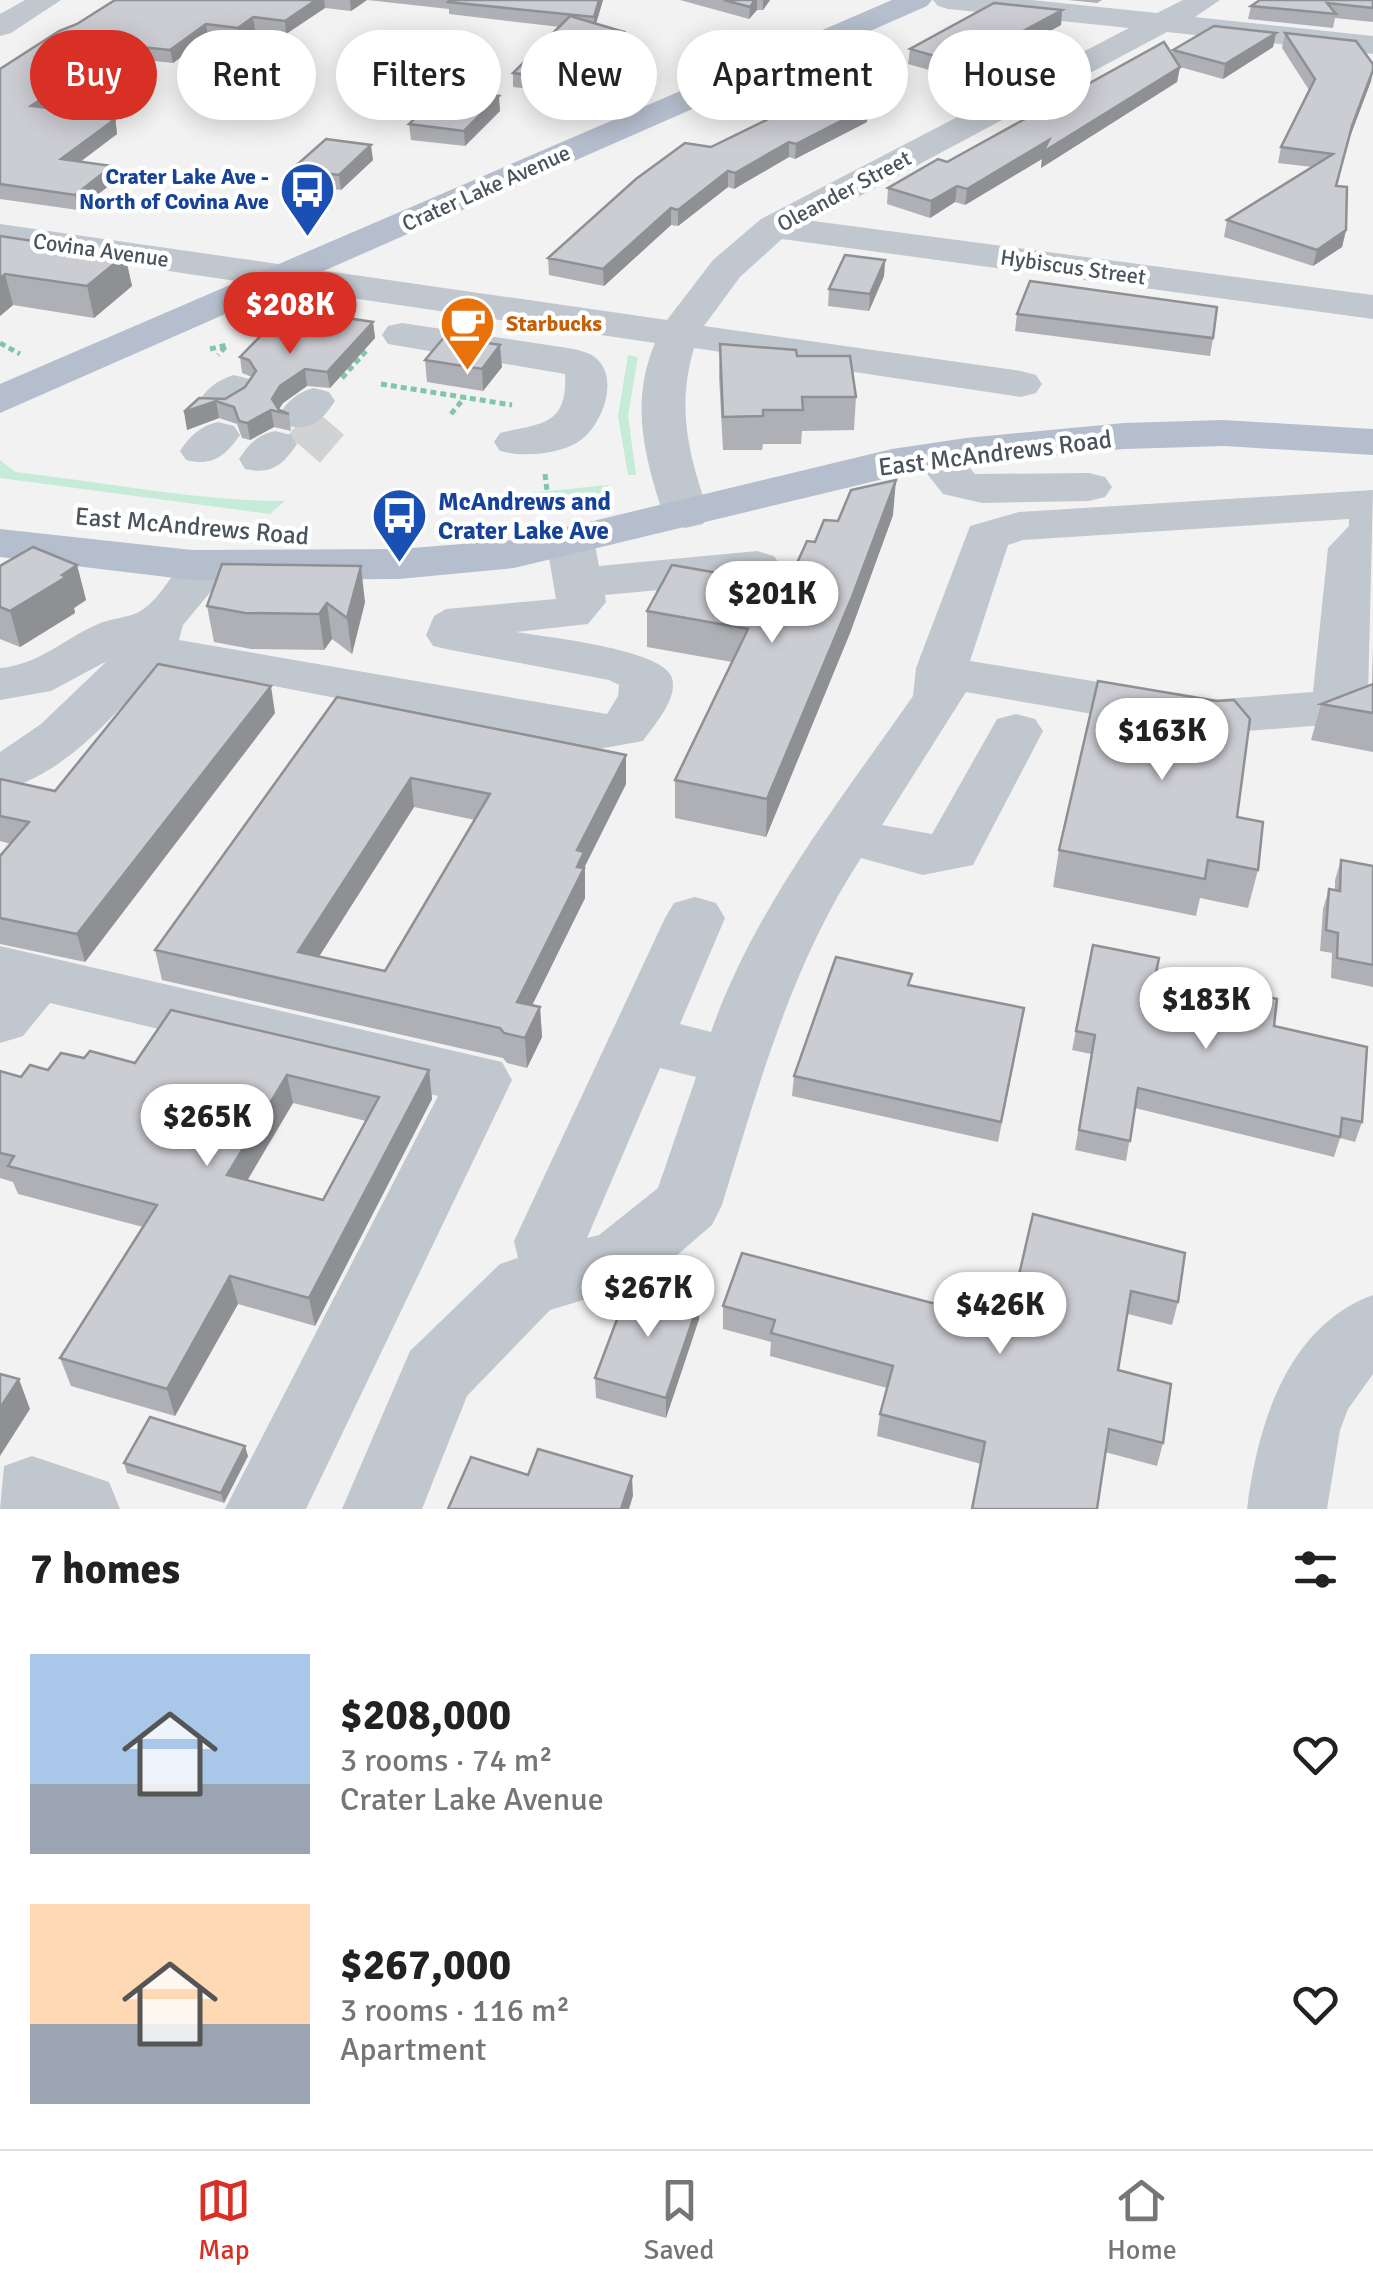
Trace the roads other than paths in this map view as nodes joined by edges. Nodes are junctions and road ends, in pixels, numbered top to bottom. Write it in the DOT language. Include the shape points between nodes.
graph roads {
  1 [pos="46,0"];
  2 [pos="916,0"];
  3 [pos="948,0"];
  4 [pos="1206,0"];
  5 [pos="1162,22"];
  6 [pos="0,28"];
  7 [pos="1373,45"];
  8 [pos="774,227"];
  9 [pos="0,235"];
  10 [pos="285,276"];
  11 [pos="1373,307"];
  12 [pos="678,331"];
  13 [pos="390,337"];
  14 [pos="1021,384"];
  15 [pos="0,400"];
  16 [pos="526,435"];
  17 [pos="1373,442"];
  18 [pos="935,456"];
  19 [pos="0,504"];
  20 [pos="1372,504"];
  21 [pos="1258,511"];
  22 [pos="686,514"];
  23 [pos="624,526"];
  24 [pos="0,543"];
  25 [pos="566,544"];
  26 [pos="208,566"];
  27 [pos="758,566"];
  28 [pos="152,636"];
  29 [pos="942,672"];
  30 [pos="0,684"];
  31 [pos="1016,731"];
  32 [pos="0,773"];
  33 [pos="846,835"];
  34 [pos="695,918"];
  35 [pos="12,989"];
  36 [pos="641,1039"];
  37 [pos="734,1062"];
  38 [pos="558,1277"];
  39 [pos="1373,1326"];
  40 [pos="265,1509"];
  41 [pos="382,1509"];
  42 [pos="1288,1509"];
  1 -- 6 [label="street"];
  2 -- 10 [label="main road, Crater Lake Avenue"];
  3 -- 5 [label="street"];
  4 -- 5 [label="street, Oleander Street"];
  5 -- 7 [label="street"];
  5 -- 8 [label="street, Oleander Street"];
  8 -- 11 [label="street, Hybiscus Street"];
  8 -- 12 [label="street, Oleander Street" via="720,274"];
  9 -- 10 [label="street, Covina Avenue"];
  10 -- 12 [label="street, Covina Avenue"];
  10 -- 15 [label="main road, Crater Lake Avenue"];
  12 -- 14 [label="street, Covina Avenue"];
  12 -- 22 [label="street, Oleander Street" via="666,372 663,437"];
  13 -- 16 [label="street" via="582,366 580,412 573,423 541,440"];
  17 -- 18 [label="main road, East McAndrews Road" via="1224,433 1124,436"];
  18 -- 21 [label="street" via="960,484 982,489 1211,485 1243,490"];
  18 -- 22 [label="main road, East McAndrews Road"];
  19 -- 23 [label="main road, East McAndrews Road" via="160,528 287,537"];
  20 -- 21 [label="street"];
  20 -- 29 [label="street" via="1373,530 1352,548 1342,698 1325,708 1209,718"];
  21 -- 29 [label="street" via="1019,526 987,536"];
  22 -- 23 [label="main road, East McAndrews Road"];
  23 -- 25 [label="main road, East McAndrews Road"];
  24 -- 26 [label="main road, East McAndrews Road"];
  25 -- 26 [label="main road, East McAndrews Road" via="399,564"];
  25 -- 27 [label="street"];
  25 -- 28 [label="street" via="581,602 570,613 464,620 451,636 624,667 646,678 645,696 624,729 566,727 274,670"];
  26 -- 28 [label="street"];
  28 -- 30 [label="street" via="116,634 56,673"];
  28 -- 32 [label="street" via="42,752"];
  29 -- 33 [label="street" via="938,697"];
  31 -- 33 [label="street" via="952,851 923,855"];
  33 -- 37 [label="street" via="752,1003"];
  34 -- 36 [label="street"];
  35 -- 40 [label="street" via="479,1080"];
  36 -- 37 [label="street"];
  36 -- 38 [label="street" via="550,1241"];
  37 -- 38 [label="street" via="686,1205 621,1259"];
  38 -- 41 [label="street" via="526,1286 437,1375"];
  39 -- 42 [label="street" via="1343,1349 1308,1402"];
}
